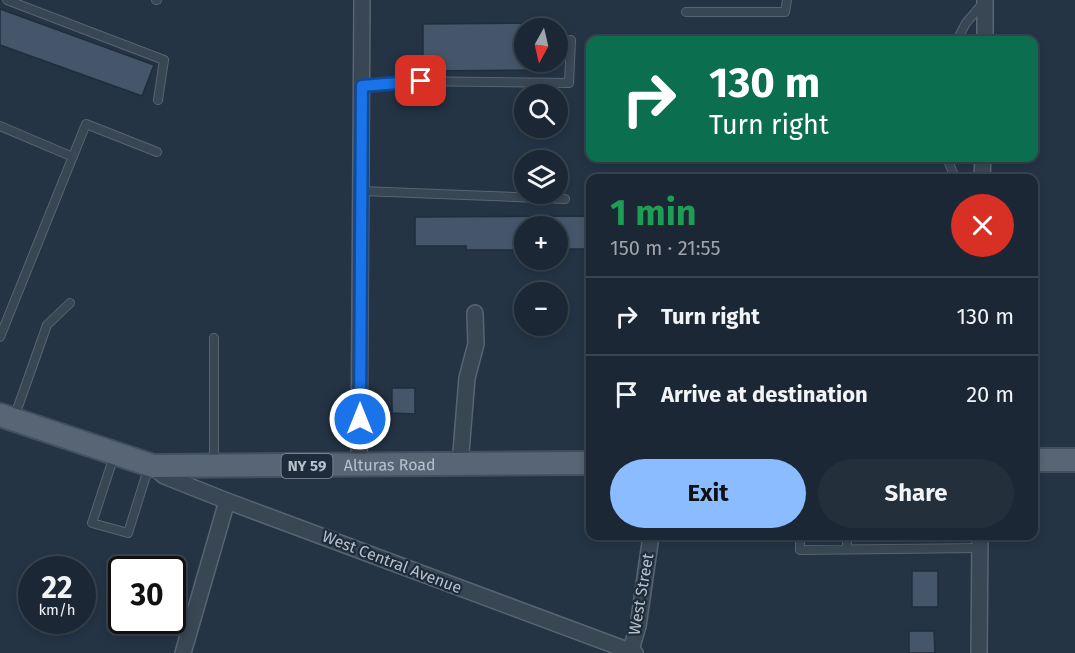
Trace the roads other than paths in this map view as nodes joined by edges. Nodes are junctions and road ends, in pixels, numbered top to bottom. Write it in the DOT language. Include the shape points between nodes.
graph roads {
  1 [pos="7,0"];
  2 [pos="362,0"];
  3 [pos="788,0"];
  4 [pos="985,1"];
  5 [pos="686,12"];
  6 [pos="959,36"];
  7 [pos="985,36"];
  8 [pos="571,40"];
  9 [pos="362,86"];
  10 [pos="158,100"];
  11 [pos="0,126"];
  12 [pos="157,152"];
  13 [pos="73,157"];
  14 [pos="361,191"];
  15 [pos="514,197"];
  16 [pos="70,303"];
  17 [pos="475,313"];
  18 [pos="0,337"];
  19 [pos="214,338"];
  20 [pos="7,417"];
  21 [pos="115,455"];
  22 [pos="1038,460"];
  23 [pos="1075,460"];
  24 [pos="586,463"];
  25 [pos="460,464"];
  26 [pos="359,465"];
  27 [pos="151,466"];
  28 [pos="213,467"];
  29 [pos="227,501"];
  30 [pos="650,540"];
  31 [pos="800,540"];
  32 [pos="847,540"];
  33 [pos="980,542"];
  34 [pos="847,549"];
  35 [pos="632,652"];
  36 [pos="183,653"];
  37 [pos="979,653"];
  1 -- 10 [label="lane" via="164,60"];
  2 -- 9 [label="street"];
  3 -- 5 [label="lane" via="785,12"];
  4 -- 6 [label="lane"];
  4 -- 7 [label="street"];
  8 -- 9 [label="lane" via="569,83 404,81"];
  9 -- 14 [label="street"];
  11 -- 13 [label="lane"];
  12 -- 13 [label="lane" via="86,124"];
  13 -- 18 [label="lane"];
  14 -- 15 [label="lane"];
  14 -- 26 [label="street"];
  16 -- 20 [label="lane" via="47,326"];
  17 -- 25 [label="street" via="476,344 467,378"];
  19 -- 28 [label="lane"];
  20 -- 21 [label="main road, NY 59"];
  21 -- 27 [label="main road, NY 59"];
  21 -- 27 [label="lane" via="92,523 128,533"];
  22 -- 23 [label="main road"];
  24 -- 25 [label="main road, Alturas Road / NY 59"];
  25 -- 26 [label="main road, Alturas Road / NY 59"];
  26 -- 28 [label="main road, Alturas Road / NY 59"];
  27 -- 28 [label="main road, Alturas Road / NY 59"];
  27 -- 29 [label="street, West Central Avenue" via="164,476"];
  29 -- 35 [label="street, West Central Avenue"];
  29 -- 36 [label="street"];
  30 -- 35 [label="street, West Street"];
  31 -- 34 [label="lane" via="800,550"];
  32 -- 34 [label="lane"];
  33 -- 34 [label="lane"];
  33 -- 37 [label="street"];
}
